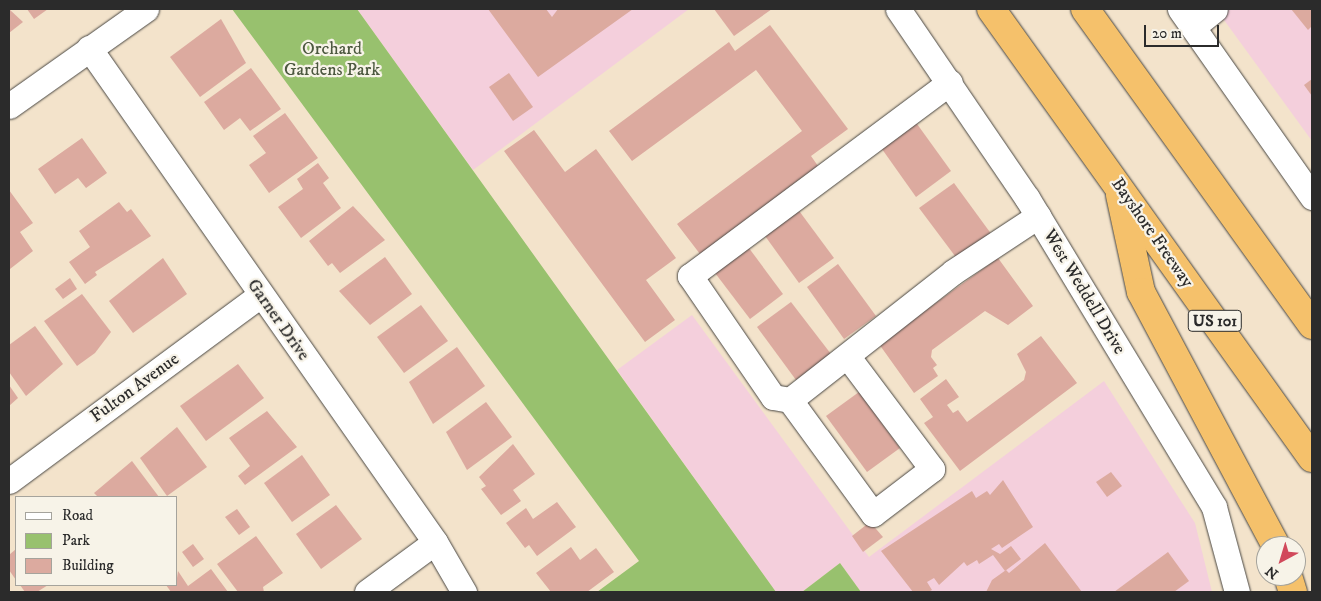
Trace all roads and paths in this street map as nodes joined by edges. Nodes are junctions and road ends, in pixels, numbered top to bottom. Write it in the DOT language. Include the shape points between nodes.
graph roads {
  1 [pos="146,9"];
  2 [pos="898,9"];
  3 [pos="992,9"];
  4 [pos="1085,9"];
  5 [pos="1215,9"];
  6 [pos="1187,18"];
  7 [pos="89,48"];
  8 [pos="950,82"];
  9 [pos="9,106"];
  10 [pos="1196,164"];
  11 [pos="1118,184"];
  12 [pos="1312,198"];
  13 [pos="1038,216"];
  14 [pos="260,296"];
  15 [pos="1312,298"];
  16 [pos="1312,325"];
  17 [pos="848,357"];
  18 [pos="790,400"];
  19 [pos="1312,458"];
  20 [pos="9,480"];
  21 [pos="1271,536"];
  22 [pos="435,542"];
  23 [pos="367,592"];
  24 [pos="464,592"];
  25 [pos="1237,592"];
  1 -- 7 [label="street"];
  2 -- 8 [label="street, West Weddell Drive"];
  3 -- 11 [label="highway, Bayshore Freeway / US 101"];
  4 -- 10 [label="highway"];
  5 -- 6 [label="street"];
  6 -- 12 [label="street"];
  7 -- 9 [label="street"];
  7 -- 14 [label="street, Garner Drive"];
  8 -- 13 [label="street, West Weddell Drive"];
  8 -- 18 [label="street" via="690,276 773,397"];
  10 -- 15 [label="highway"];
  10 -- 16 [label="highway"];
  11 -- 19 [label="highway, Bayshore Freeway / US 101"];
  11 -- 21 [label="highway" via="1140,292"];
  13 -- 17 [label="street" via="953,272"];
  13 -- 25 [label="street, West Weddell Drive" via="1214,507"];
  14 -- 20 [label="street, Fulton Avenue"];
  14 -- 22 [label="street, Garner Drive"];
  17 -- 18 [label="street"];
  17 -- 18 [label="street" via="932,469 873,514"];
  22 -- 23 [label="street"];
  22 -- 24 [label="street, Garner Drive"];
}
